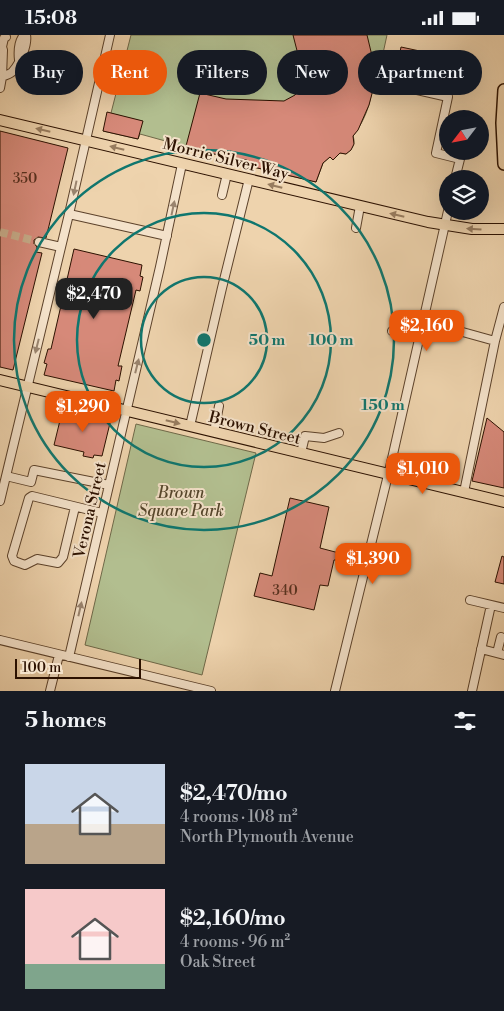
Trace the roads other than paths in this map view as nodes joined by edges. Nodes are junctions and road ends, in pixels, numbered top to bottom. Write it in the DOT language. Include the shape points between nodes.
graph roads {
  1 [pos="25,35"];
  2 [pos="110,35"];
  3 [pos="7,36"];
  4 [pos="1,66"];
  5 [pos="2,77"];
  6 [pos="0,88"];
  7 [pos="504,90"];
  8 [pos="439,95"];
  9 [pos="0,120"];
  10 [pos="86,140"];
  11 [pos="182,164"];
  12 [pos="504,164"];
  13 [pos="457,170"];
  14 [pos="227,174"];
  15 [pos="249,179"];
  16 [pos="222,195"];
  17 [pos="360,206"];
  18 [pos="69,215"];
  19 [pos="445,220"];
  20 [pos="444,225"];
  21 [pos="356,227"];
  22 [pos="504,229"];
  23 [pos="167,236"];
  24 [pos="39,242"];
  25 [pos="62,247"];
  26 [pos="504,307"];
  27 [pos="423,321"];
  28 [pos="392,331"];
  29 [pos="419,337"];
  30 [pos="494,341"];
  31 [pos="0,380"];
  32 [pos="27,387"];
  33 [pos="220,406"];
  34 [pos="126,411"];
  35 [pos="190,426"];
  36 [pos="214,432"];
  37 [pos="339,433"];
  38 [pos="301,453"];
  39 [pos="388,474"];
  40 [pos="6,476"];
  41 [pos="109,485"];
  42 [pos="464,492"];
  43 [pos="0,501"];
  44 [pos="504,502"];
  45 [pos="75,507"];
  46 [pos="102,513"];
  47 [pos="470,600"];
  48 [pos="491,605"];
  49 [pos="504,608"];
  50 [pos="501,637"];
  51 [pos="0,640"];
  52 [pos="481,649"];
  53 [pos="500,654"];
  54 [pos="59,655"];
  55 [pos="69,657"];
  56 [pos="50,691"];
  57 [pos="211,691"];
  58 [pos="335,691"];
  59 [pos="472,691"];
  1 -- 5 [label="street" via="27,40 23,54 13,72"];
  2 -- 10 [label="street"];
  3 -- 4 [label="street"];
  4 -- 5 [label="street"];
  5 -- 6 [label="street"];
  7 -- 12 [label="highway"];
  8 -- 13 [label="street" via="448,97 436,153 460,159"];
  10 -- 9 [label="main road, Morrie Silver Way, one-way"];
  11 -- 10 [label="main road, Morrie Silver Way, one-way"];
  10 -- 18 [label="street, one-way"];
  11 -- 14 [label="main road, Morrie Silver Way"];
  23 -- 11 [label="street, Verona Street, one-way"];
  14 -- 15 [label="main road, Morrie Silver Way"];
  14 -- 16 [label="street"];
  17 -- 15 [label="main road, Morrie Silver Way, one-way"];
  15 -- 35 [label="street"];
  20 -- 17 [label="main road, Morrie Silver Way, one-way"];
  17 -- 21 [label="street"];
  18 -- 23 [label="street"];
  18 -- 25 [label="street"];
  19 -- 20 [label="street"];
  22 -- 20 [label="main road, Morrie Silver Way, one-way"];
  20 -- 27 [label="street"];
  34 -- 23 [label="street, Verona Street, one-way"];
  24 -- 25 [label="street"];
  25 -- 32 [label="street, one-way"];
  26 -- 30 [label="street"];
  27 -- 29 [label="street"];
  27 -- 30 [label="street"];
  28 -- 29 [label="street"];
  29 -- 39 [label="street"];
  30 -- 42 [label="street"];
  31 -- 32 [label="main road, Brown Street"];
  32 -- 34 [label="main road, Brown Street"];
  32 -- 40 [label="street"];
  33 -- 36 [label="street"];
  34 -- 35 [label="main road, Brown Street, one-way"];
  34 -- 41 [label="street, Verona Street"];
  35 -- 36 [label="main road, Brown Street"];
  36 -- 38 [label="main road, Brown Street"];
  37 -- 38 [label="street" via="324,438 305,436"];
  38 -- 39 [label="main road, Brown Street"];
  39 -- 42 [label="main road, Brown Street"];
  39 -- 58 [label="street"];
  40 -- 41 [label="street" via="31,482 34,470"];
  40 -- 43 [label="street"];
  41 -- 46 [label="street, Verona Street"];
  42 -- 44 [label="main road, Brown Street"];
  45 -- 45 [label="street" via="32,496 29,498 12,556 14,561 25,565 37,559 58,563 63,557"];
  45 -- 46 [label="street"];
  55 -- 46 [label="street, Verona Street, one-way"];
  47 -- 48 [label="street"];
  48 -- 49 [label="street"];
  48 -- 52 [label="street"];
  50 -- 53 [label="street"];
  51 -- 54 [label="street"];
  52 -- 53 [label="street"];
  52 -- 59 [label="street"];
  54 -- 55 [label="street"];
  54 -- 56 [label="street"];
  55 -- 57 [label="street"];
}
